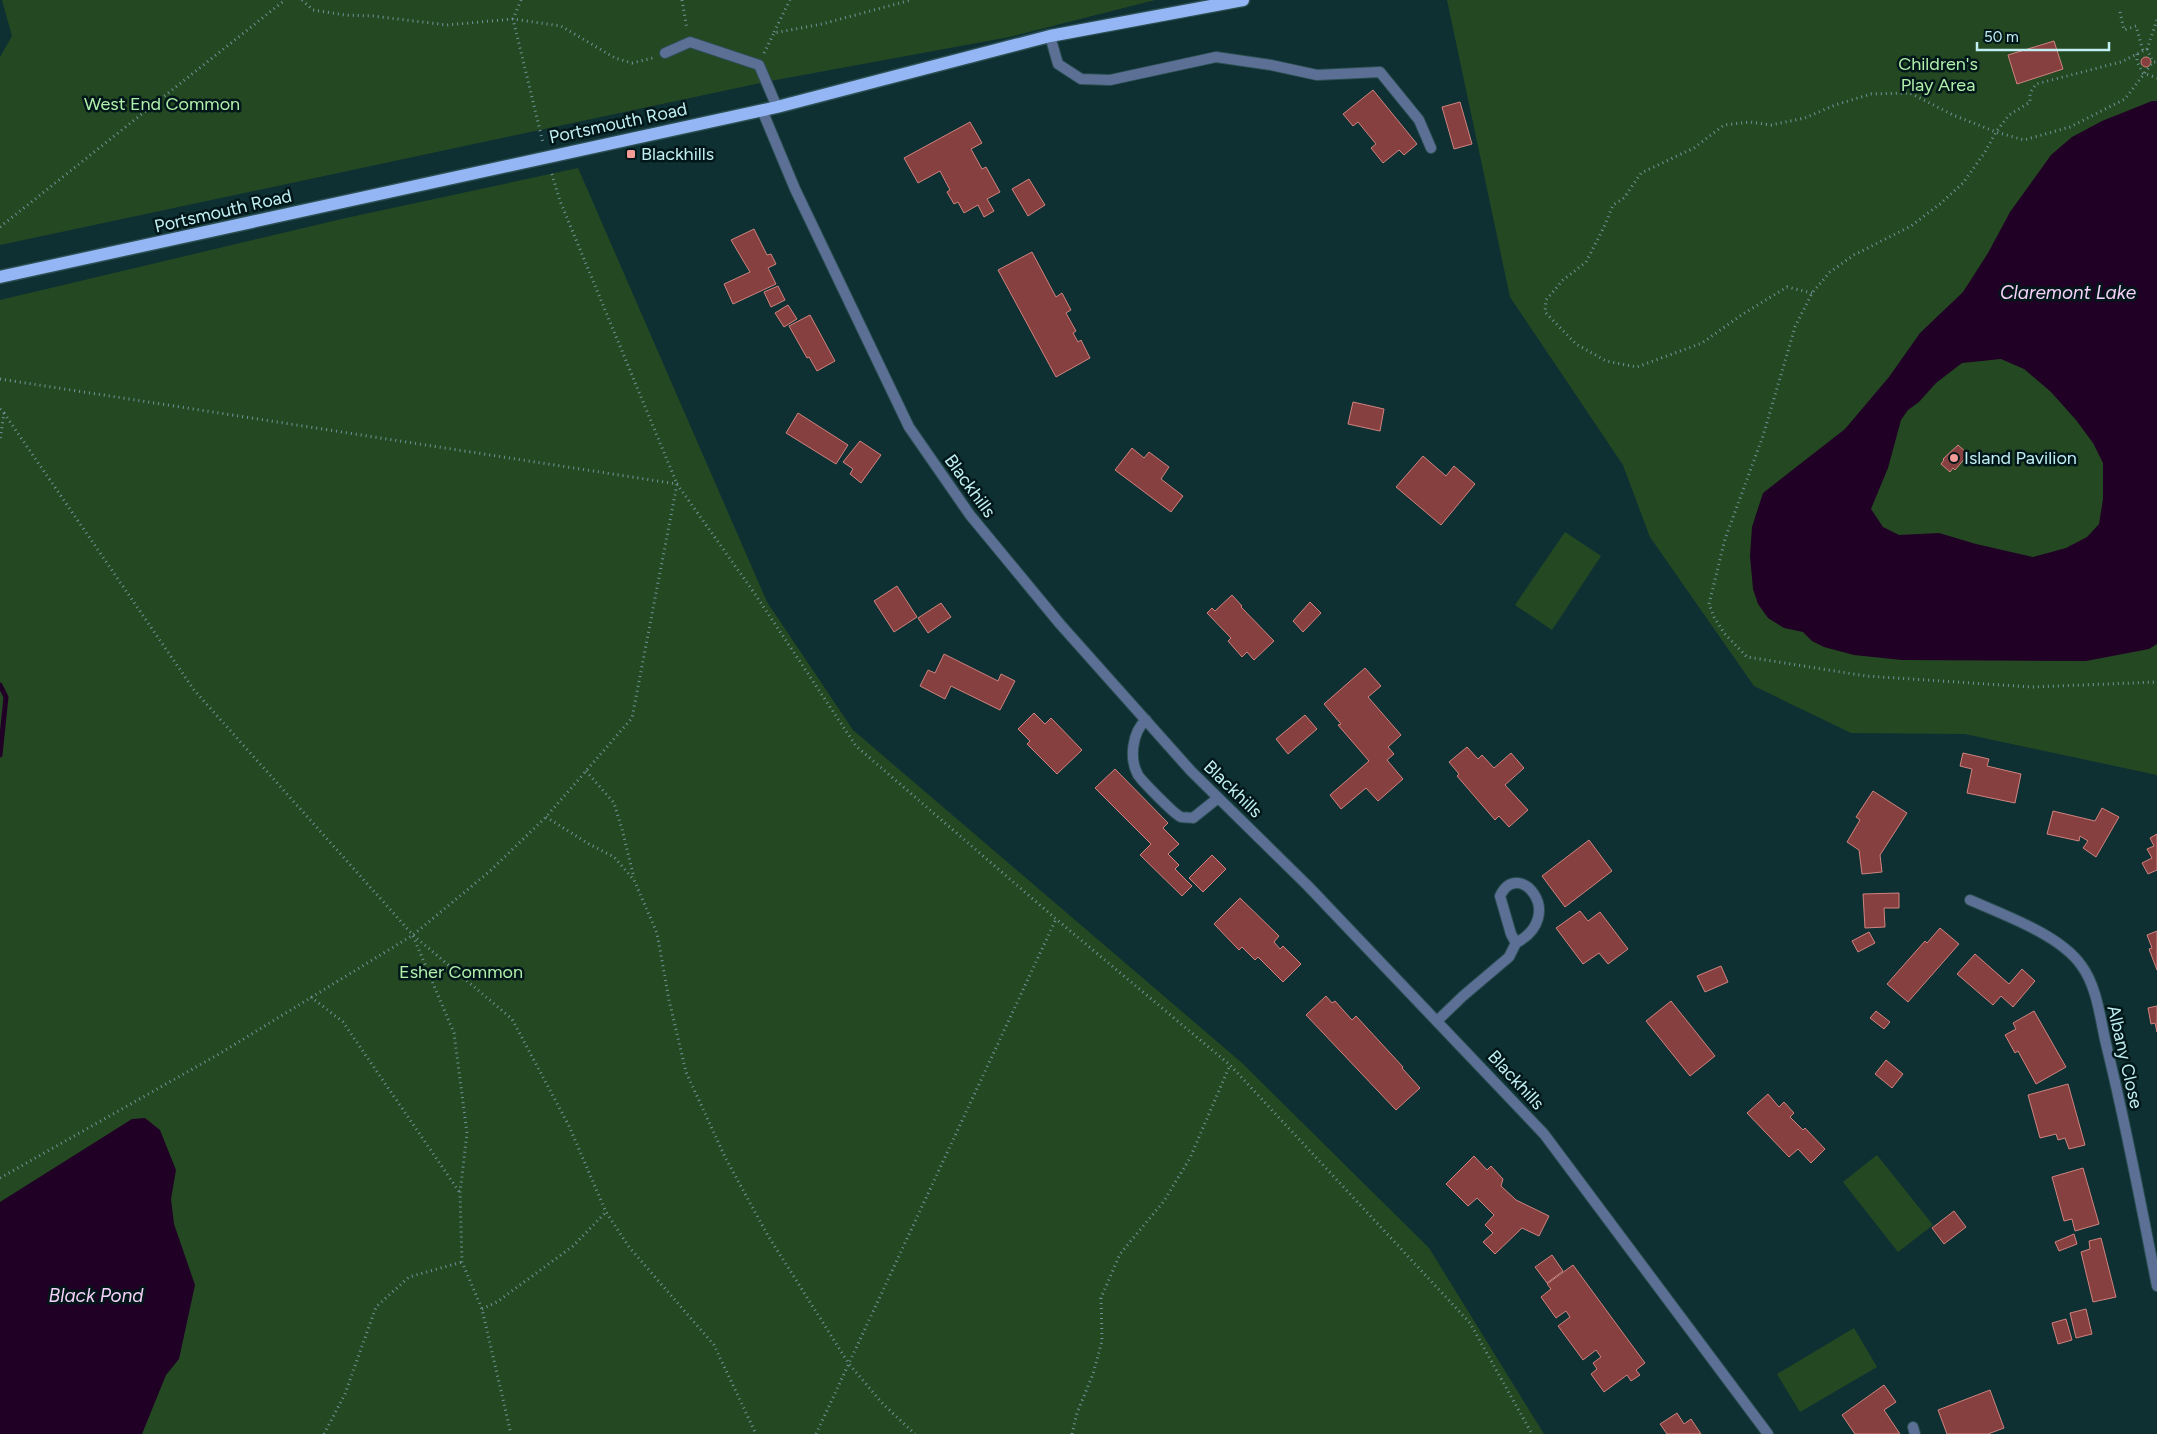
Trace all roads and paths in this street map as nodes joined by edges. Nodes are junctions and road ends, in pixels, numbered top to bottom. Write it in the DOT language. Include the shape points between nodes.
graph roads {
  1 [pos="285,0"];
  2 [pos="302,0"];
  3 [pos="521,0"];
  4 [pos="682,0"];
  5 [pos="790,0"];
  6 [pos="911,0"];
  7 [pos="1242,0"];
  8 [pos="2120,12"];
  9 [pos="514,19"];
  10 [pos="2157,20"];
  11 [pos="774,33"];
  12 [pos="1050,36"];
  13 [pos="690,42"];
  14 [pos="2145,50"];
  15 [pos="666,53"];
  16 [pos="2137,54"];
  17 [pos="2155,62"];
  18 [pos="759,65"];
  19 [pos="2145,74"];
  20 [pos="2157,78"];
  21 [pos="777,107"];
  22 [pos="762,110"];
  23 [pos="1996,132"];
  24 [pos="1431,148"];
  25 [pos="546,156"];
  26 [pos="0,227"];
  27 [pos="0,277"];
  28 [pos="1812,293"];
  29 [pos="0,379"];
  30 [pos="0,409"];
  31 [pos="4,413"];
  32 [pos="0,440"];
  33 [pos="677,484"];
  34 [pos="2157,682"];
  35 [pos="1146,720"];
  36 [pos="586,772"];
  37 [pos="1218,798"];
  38 [pos="546,817"];
  39 [pos="634,880"];
  40 [pos="1970,900"];
  41 [pos="1056,920"];
  42 [pos="412,935"];
  43 [pos="1516,943"];
  44 [pos="311,997"];
  45 [pos="1438,1020"];
  46 [pos="1230,1065"];
  47 [pos="0,1178"];
  48 [pos="460,1193"];
  49 [pos="606,1212"];
  50 [pos="462,1262"];
  51 [pos="2157,1286"];
  52 [pos="482,1309"];
  53 [pos="849,1364"];
  54 [pos="324,1434"];
  55 [pos="512,1434"];
  56 [pos="756,1434"];
  57 [pos="816,1434"];
  58 [pos="915,1434"];
  59 [pos="1072,1434"];
  60 [pos="1532,1434"];
  61 [pos="1768,1434"];
  1 -- 26 [label="path"];
  2 -- 9 [label="path" via="313,10 447,25"];
  3 -- 9 [label="path"];
  4 -- 13 [label="path"];
  5 -- 11 [label="path"];
  6 -- 11 [label="path"];
  7 -- 12 [label="main road, Portsmouth Road"];
  8 -- 14 [label="path" via="2124,30 2136,26"];
  9 -- 15 [label="path" via="561,26 615,58 632,63"];
  9 -- 25 [label="path"];
  10 -- 14 [label="path"];
  11 -- 18 [label="path"];
  12 -- 21 [label="main road, Portsmouth Road"];
  12 -- 24 [label="street" via="1058,64 1080,78 1110,80 1216,57 1317,75 1380,72 1419,120"];
  13 -- 15 [label="street"];
  13 -- 18 [label="street"];
  14 -- 16 [label="path"];
  14 -- 17 [label="path"];
  16 -- 19 [label="path" via="2137,62"];
  16 -- 23 [label="path" via="2121,62 2036,84 2030,93 2030,102 2009,115"];
  17 -- 19 [label="path"];
  18 -- 21 [label="street"];
  19 -- 20 [label="path"];
  19 -- 23 [label="path" via="2125,99 2070,127 2024,140"];
  21 -- 22 [label="main road, Portsmouth Road"];
  22 -- 25 [label="main road, Portsmouth Road"];
  22 -- 35 [label="street, Blackhills" via="795,189 909,427 1005,559"];
  23 -- 28 [label="path" via="1963,183 1940,204 1911,226 1854,255 1830,272"];
  23 -- 28 [label="path" via="1910,93 1893,92 1870,94 1790,122 1724,125 1694,148 1641,173 1624,198 1613,205 1586,262 1563,280 1546,300 1545,312 1576,344 1606,361 1637,367 1702,343 1787,287"];
  25 -- 27 [label="main road, Portsmouth Road"];
  25 -- 33 [label="path" via="560,201"];
  28 -- 34 [label="path" via="1795,327 1763,436 1725,539 1709,604 1714,617 1735,646 1747,656 1866,676 2032,687"];
  29 -- 33 [label="path"];
  30 -- 31 [label="path"];
  31 -- 32 [label="path"];
  31 -- 42 [label="path" via="194,690"];
  33 -- 36 [label="path" via="632,718"];
  33 -- 41 [label="path" via="856,746"];
  35 -- 37 [label="street, Blackhills"];
  35 -- 37 [label="street" via="1140,726 1133,747 1139,776 1180,816 1193,818"];
  36 -- 38 [label="path"];
  36 -- 39 [label="path" via="614,804"];
  37 -- 45 [label="street, Blackhills"];
  38 -- 39 [label="path" via="614,857"];
  38 -- 42 [label="path" via="490,871"];
  39 -- 53 [label="path" via="657,933 686,1072 725,1157 767,1234"];
  40 -- 51 [label="street, Albany Close" via="2022,923 2064,947 2081,965 2092,984 2117,1087"];
  41 -- 46 [label="path"];
  41 -- 53 [label="path"];
  42 -- 44 [label="path"];
  42 -- 48 [label="path" via="454,1033 467,1133"];
  42 -- 49 [label="path" via="512,1019 569,1126"];
  43 -- 43 [label="street" via="1500,896 1508,885 1516,882 1529,887 1539,907 1536,927 1528,937"];
  43 -- 45 [label="street" via="1509,957"];
  44 -- 47 [label="path" via="219,1054"];
  44 -- 48 [label="path" via="343,1022"];
  45 -- 61 [label="street, Blackhills" via="1544,1134"];
  46 -- 59 [label="path" via="1190,1158 1164,1202 1120,1254 1101,1298 1102,1341 1094,1374 1077,1413"];
  46 -- 60 [label="path" via="1470,1323"];
  48 -- 50 [label="path"];
  49 -- 52 [label="path" via="573,1246 497,1302"];
  49 -- 56 [label="path" via="629,1247 714,1345"];
  50 -- 52 [label="path"];
  50 -- 54 [label="path" via="409,1277 376,1307 345,1394"];
  52 -- 55 [label="path"];
  53 -- 57 [label="path"];
  53 -- 58 [label="path" via="883,1404"];
}
